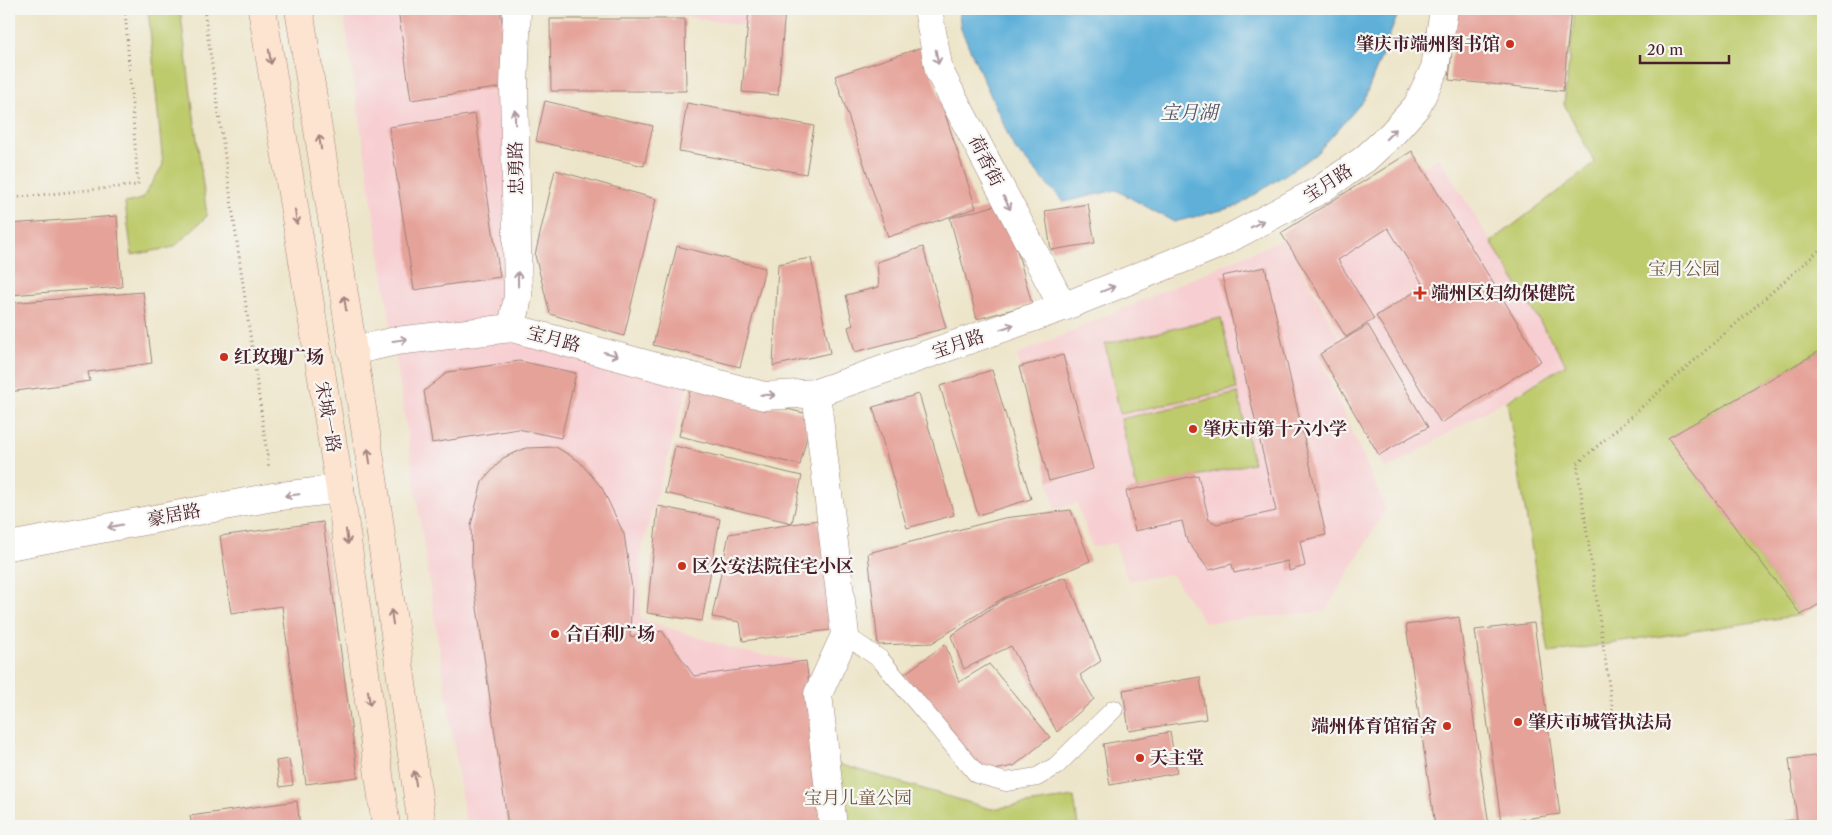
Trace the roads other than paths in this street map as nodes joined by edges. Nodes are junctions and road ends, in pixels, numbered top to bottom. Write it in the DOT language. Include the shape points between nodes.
graph roads {
  1 [pos="262,9"];
  2 [pos="299,9"];
  3 [pos="517,9"];
  4 [pos="928,9"];
  5 [pos="1444,9"];
  6 [pos="1063,307"];
  7 [pos="512,328"];
  8 [pos="352,351"];
  9 [pos="816,393"];
  10 [pos="340,489"];
  11 [pos="9,546"];
  12 [pos="845,635"];
  13 [pos="1114,709"];
  14 [pos="386,826"];
  15 [pos="422,826"];
  16 [pos="833,826"];
  1 -- 10 [label="main road, 宋城一路, one-way"];
  8 -- 2 [label="main road, 宋城一路, one-way"];
  7 -- 3 [label="street, 忠勇路, one-way" via="518,296 514,85"];
  4 -- 6 [label="street, 荷香街, one-way" via="939,71"];
  6 -- 5 [label="street, 宝月路, one-way" via="1217,246 1320,190 1365,159 1417,106 1435,68"];
  9 -- 6 [label="street, 宝月路, one-way"];
  8 -- 7 [label="street, 宝月路, one-way" via="396,340"];
  7 -- 9 [label="street, 宝月路, one-way" via="764,396"];
  15 -- 8 [label="main road, 宋城一路, one-way"];
  9 -- 12 [label="street"];
  10 -- 11 [label="street, 豪居路, one-way" via="273,497"];
  10 -- 14 [label="main road, 宋城一路, one-way"];
  12 -- 13 [label="lane" via="880,658 977,774 1006,782 1037,777 1056,766"];
  12 -- 16 [label="street" via="818,694"];
}
